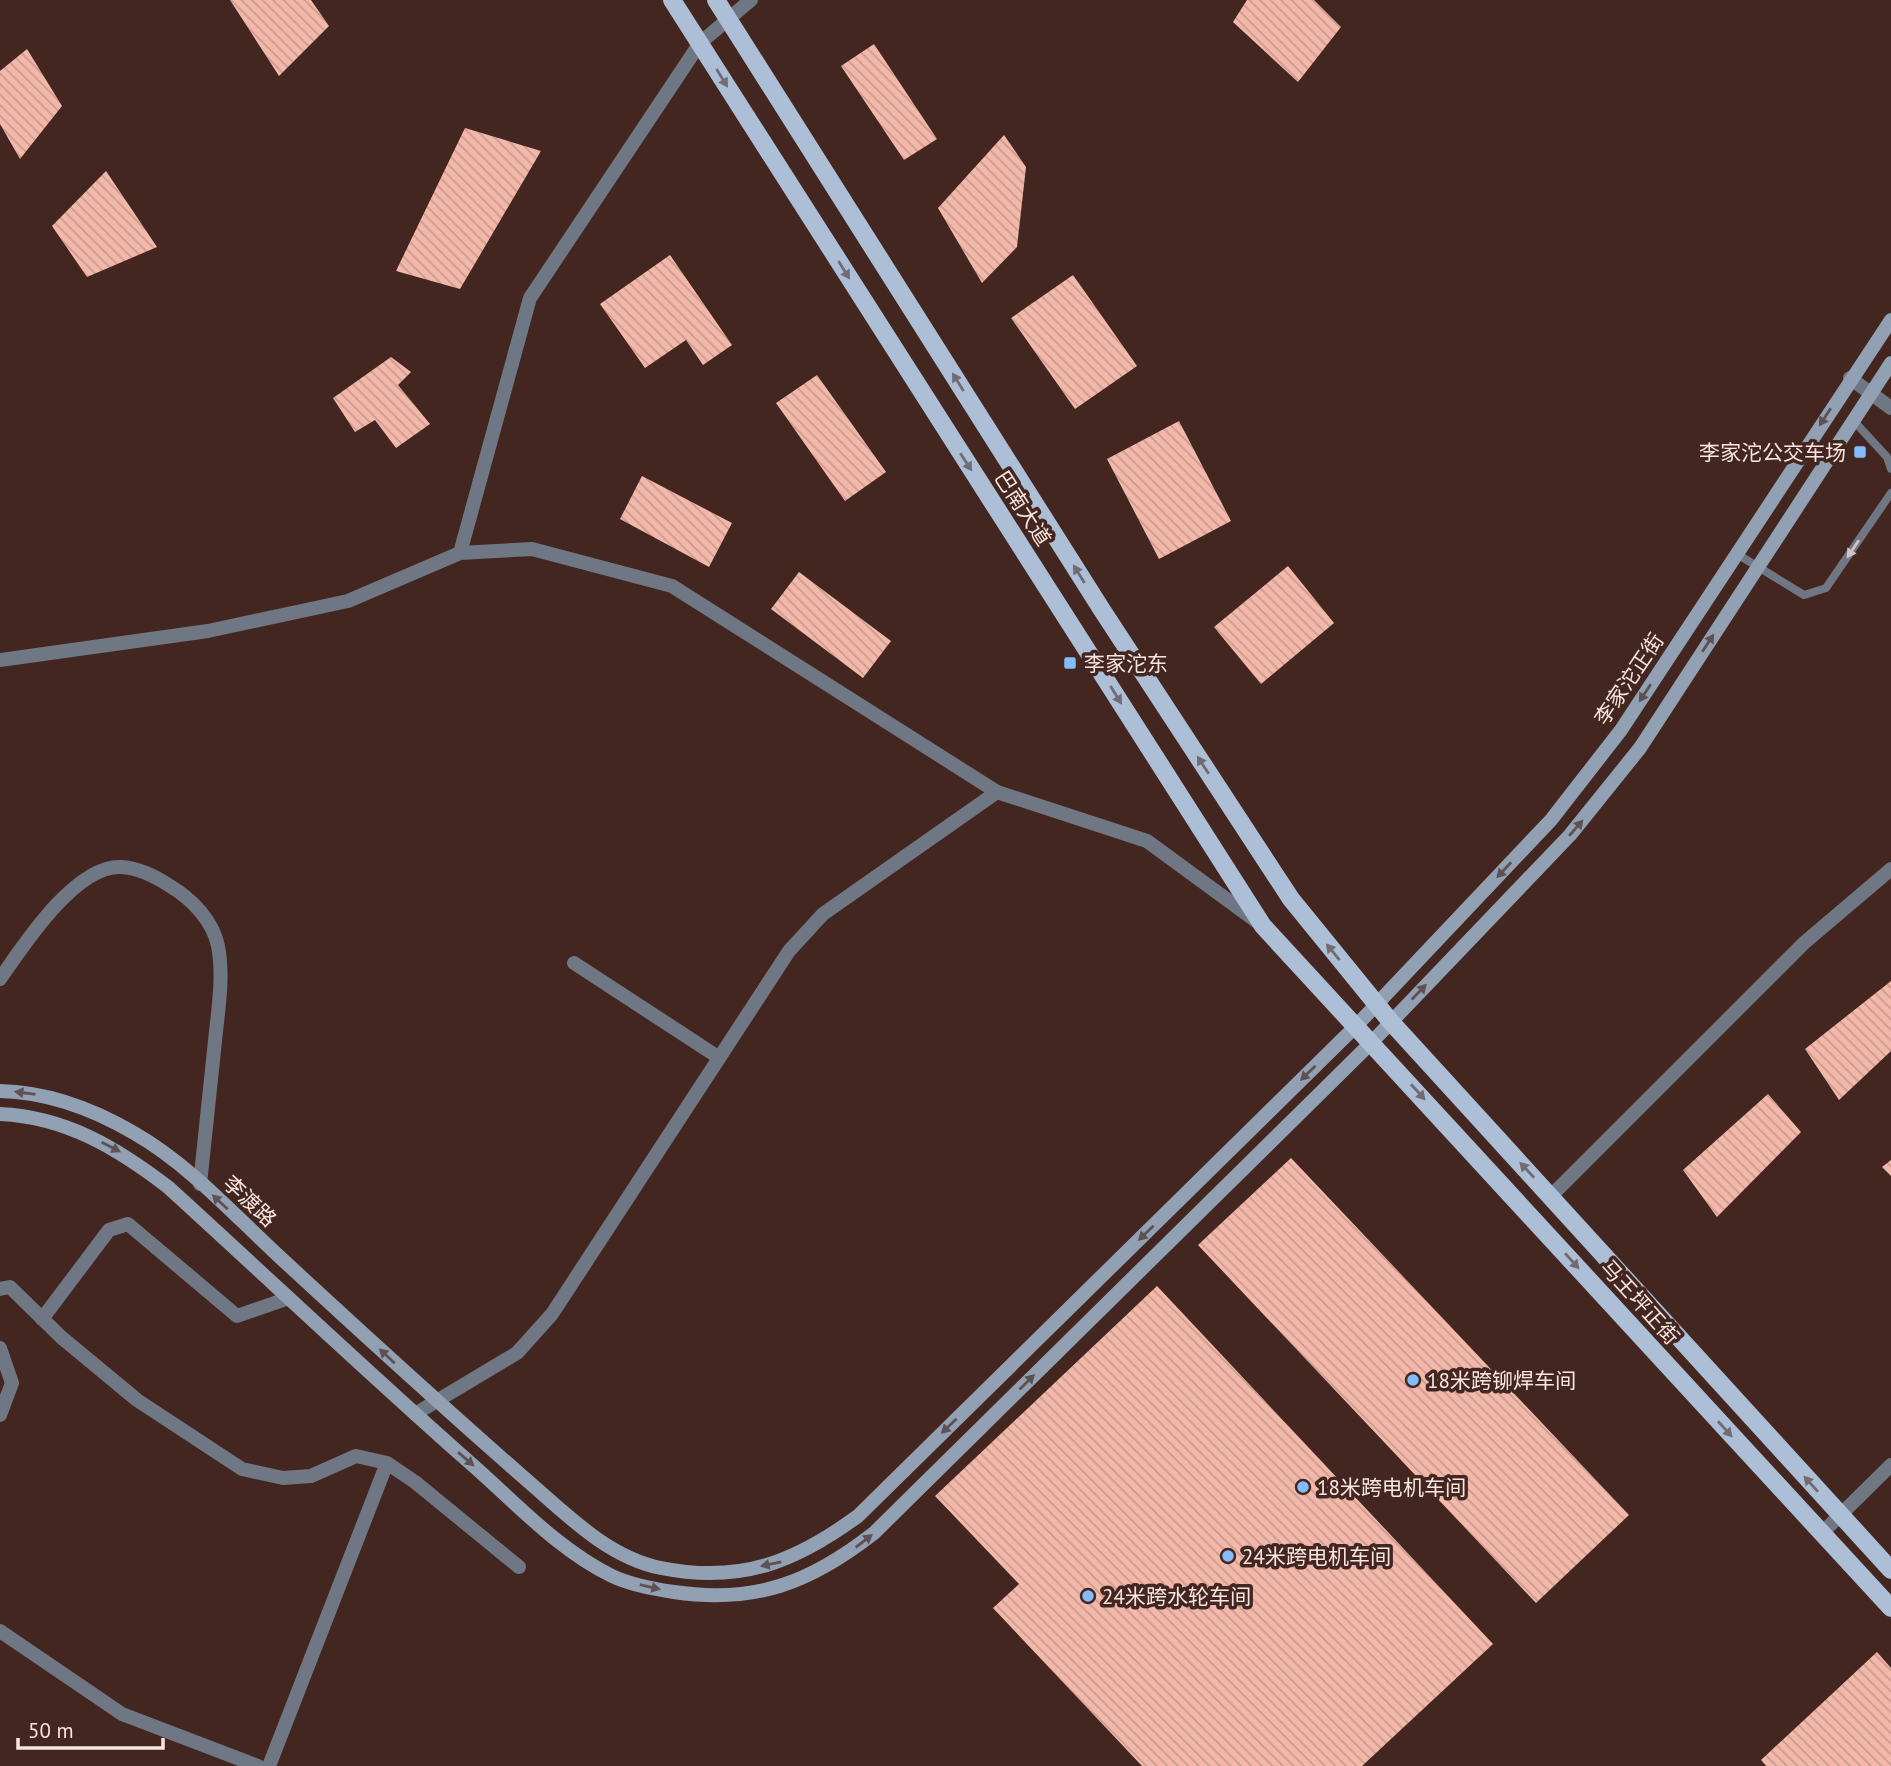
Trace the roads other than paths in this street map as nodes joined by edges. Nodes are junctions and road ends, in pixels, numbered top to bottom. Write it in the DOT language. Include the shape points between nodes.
graph roads {
  1 [pos="672,0"];
  2 [pos="716,0"];
  3 [pos="751,0"];
  4 [pos="728,19"];
  5 [pos="700,43"];
  6 [pos="1891,320"];
  7 [pos="1891,363"];
  8 [pos="1850,378"];
  9 [pos="1870,393"];
  10 [pos="1891,408"];
  11 [pos="1852,419"];
  12 [pos="1891,469"];
  13 [pos="1891,493"];
  14 [pos="460,553"];
  15 [pos="1737,554"];
  16 [pos="1758,566"];
  17 [pos="0,660"];
  18 [pos="997,792"];
  19 [pos="1891,869"];
  20 [pos="1263,926"];
  21 [pos="575,963"];
  22 [pos="0,979"];
  23 [pos="1376,1005"];
  24 [pos="1391,1022"];
  25 [pos="1357,1026"];
  26 [pos="1372,1042"];
  27 [pos="718,1057"];
  28 [pos="0,1091"];
  29 [pos="0,1114"];
  30 [pos="201,1184"];
  31 [pos="1552,1196"];
  32 [pos="0,1289"];
  33 [pos="289,1298"];
  34 [pos="42,1319"];
  35 [pos="0,1348"];
  36 [pos="437,1402"];
  37 [pos="415,1414"];
  38 [pos="0,1415"];
  39 [pos="387,1463"];
  40 [pos="1891,1465"];
  41 [pos="1840,1516"];
  42 [pos="1821,1534"];
  43 [pos="519,1567"];
  44 [pos="1891,1570"];
  45 [pos="1891,1608"];
  46 [pos="0,1631"];
  47 [pos="258,1766"];
  48 [pos="269,1766"];
  1 -- 5 [label="main road, 巴南大道"];
  2 -- 4 [label="main road, 巴南大道"];
  3 -- 4 [label="street"];
  4 -- 5 [label="street"];
  23 -- 4 [label="main road, 巴南大道, one-way" via="1276,876"];
  5 -- 14 [label="street" via="530,298"];
  5 -- 20 [label="main road, 巴南大道, one-way"];
  6 -- 8 [label="main road, 李家沱正街"];
  7 -- 9 [label="main road"];
  8 -- 9 [label="street"];
  8 -- 15 [label="main road, 李家沱正街, one-way"];
  9 -- 10 [label="street"];
  9 -- 11 [label="main road"];
  11 -- 12 [label="lane" via="1887,457"];
  11 -- 16 [label="main road"];
  13 -- 16 [label="lane, one-way" via="1826,588 1804,595"];
  14 -- 17 [label="street" via="348,601 208,631"];
  14 -- 18 [label="street" via="532,549 673,586"];
  15 -- 16 [label="lane"];
  15 -- 23 [label="main road, 李家沱正街, one-way" via="1587,776"];
  24 -- 16 [label="main road, one-way" via="1608,791"];
  18 -- 20 [label="street" via="1147,841"];
  18 -- 27 [label="street" via="823,914 789,951"];
  19 -- 31 [label="street" via="1804,943"];
  20 -- 25 [label="main road, 巴南大道"];
  21 -- 27 [label="street"];
  22 -- 30 [label="street" via="39,923 66,894 94,875 119,867 149,873 205,916 218,945 221,980"];
  23 -- 24 [label="main road, 马王坪正街"];
  23 -- 25 [label="main road, 李家沱正街"];
  24 -- 26 [label="main road"];
  31 -- 24 [label="main road, 马王坪正街, one-way"];
  25 -- 26 [label="main road, 马王坪正街"];
  25 -- 36 [label="main road, 李渡路, one-way" via="858,1516 818,1545 783,1562 703,1572 660,1568 624,1555 588,1532"];
  37 -- 26 [label="main road, one-way" via="571,1551 614,1577 651,1589 695,1595 773,1589 808,1577 874,1533"];
  26 -- 42 [label="main road, 马王坪正街, one-way"];
  27 -- 36 [label="street" via="552,1314 517,1353"];
  30 -- 28 [label="main road, 李渡路, one-way" via="136,1134 81,1106"];
  29 -- 33 [label="main road, one-way" via="29,1115 74,1128 125,1154 168,1187"];
  36 -- 30 [label="main road, 李渡路, one-way"];
  41 -- 31 [label="main road, 马王坪正街, one-way"];
  32 -- 34 [label="street" via="10,1286"];
  33 -- 34 [label="street" via="237,1316 128,1224 109,1230"];
  33 -- 37 [label="main road"];
  34 -- 39 [label="street" via="136,1400 242,1469 283,1478 311,1476 356,1456"];
  35 -- 38 [label="street" via="12,1383"];
  36 -- 37 [label="street"];
  39 -- 43 [label="street"];
  39 -- 48 [label="street"];
  40 -- 41 [label="street"];
  41 -- 42 [label="street"];
  41 -- 44 [label="main road, 马王坪正街"];
  42 -- 45 [label="main road, 马王坪正街"];
  46 -- 47 [label="street" via="122,1714"];
}
